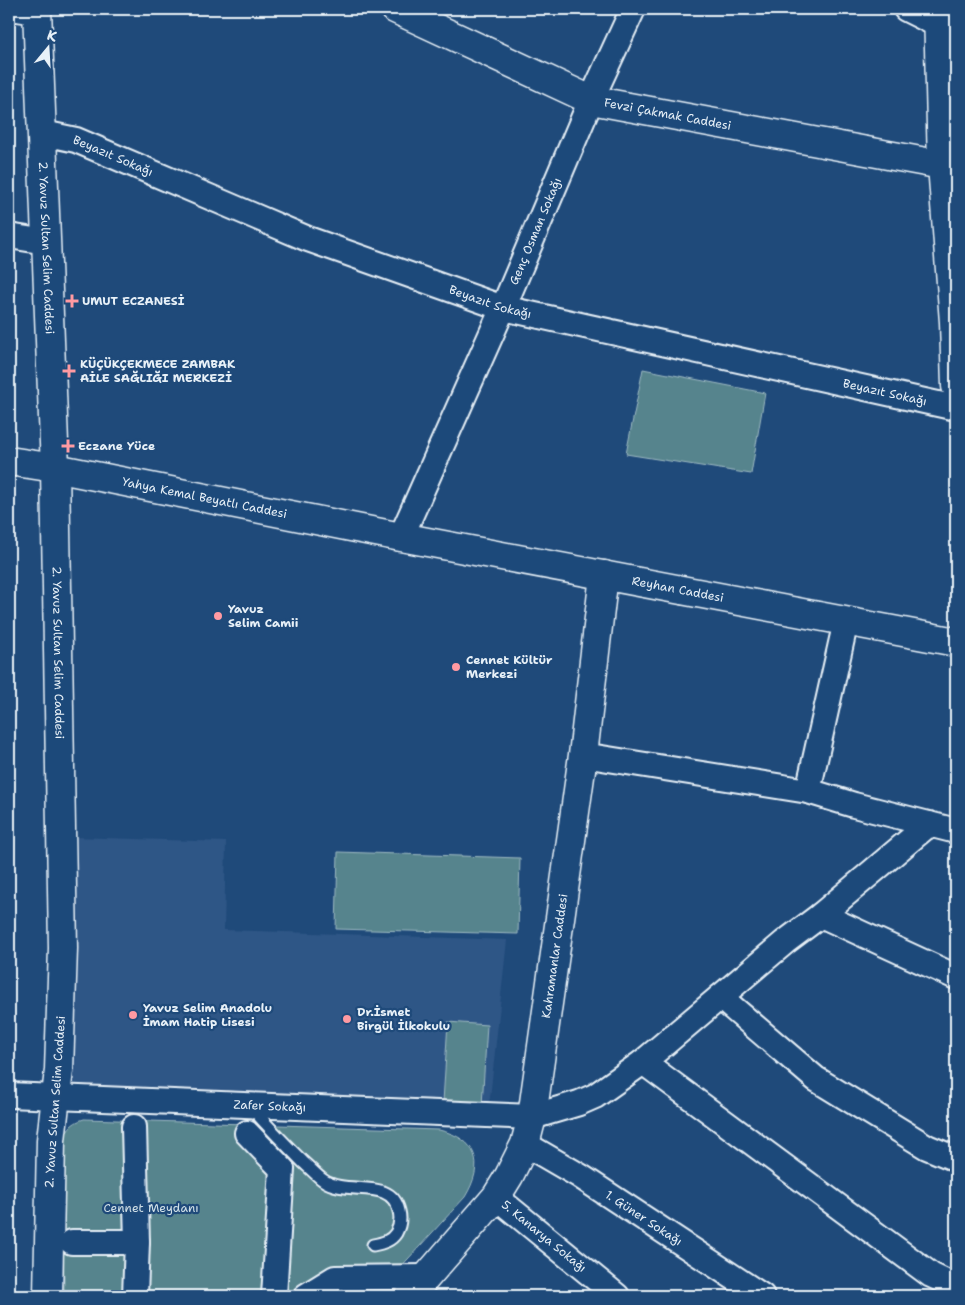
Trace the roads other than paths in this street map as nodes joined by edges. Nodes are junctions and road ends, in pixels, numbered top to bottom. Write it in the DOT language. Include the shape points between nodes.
graph roads {
  1 [pos="395,9"];
  2 [pos="633,9"];
  3 [pos="906,9"];
  4 [pos="31,10"];
  5 [pos="938,17"];
  6 [pos="591,100"];
  7 [pos="43,133"];
  8 [pos="949,165"];
  9 [pos="9,236"];
  10 [pos="46,242"];
  11 [pos="503,308"];
  12 [pos="955,322"];
  13 [pos="956,386"];
  14 [pos="956,408"];
  15 [pos="9,461"];
  16 [pos="55,468"];
  17 [pos="401,537"];
  18 [pos="604,575"];
  19 [pos="846,621"];
  20 [pos="956,642"];
  21 [pos="583,755"];
  22 [pos="808,791"];
  23 [pos="930,824"];
  24 [pos="956,831"];
  25 [pos="821,915"];
  26 [pos="956,977"];
  27 [pos="720,997"];
  28 [pos="643,1062"];
  29 [pos="9,1095"];
  30 [pos="56,1097"];
  31 [pos="249,1105"];
  32 [pos="532,1117"];
  33 [pos="134,1127"];
  34 [pos="247,1132"];
  35 [pos="525,1144"];
  36 [pos="956,1159"];
  37 [pos="496,1197"];
  38 [pos="72,1242"];
  39 [pos="136,1242"];
  40 [pos="373,1245"];
  41 [pos="418,1287"];
  42 [pos="956,1287"];
  43 [pos="48,1296"];
  44 [pos="135,1296"];
  45 [pos="140,1296"];
  46 [pos="274,1296"];
  47 [pos="306,1296"];
  48 [pos="617,1296"];
  49 [pos="762,1296"];
  1 -- 6 [label="street, Fevzi Çakmak Caddesi"];
  2 -- 6 [label="street, Genç Osman Sokağı"];
  3 -- 5 [label="street"];
  4 -- 7 [label="street, 2. Yavuz Sultan Selim Caddesi"];
  5 -- 8 [label="street"];
  6 -- 8 [label="street, Fevzi Çakmak Caddesi"];
  6 -- 11 [label="street, Genç Osman Sokağı"];
  7 -- 10 [label="street, 2. Yavuz Sultan Selim Caddesi"];
  7 -- 11 [label="street, Beyazıt Sokağı" via="76,140 308,239"];
  8 -- 12 [label="street"];
  9 -- 10 [label="street"];
  10 -- 16 [label="street, 2. Yavuz Sultan Selim Caddesi"];
  11 -- 14 [label="street, Beyazıt Sokağı"];
  11 -- 17 [label="street, Genç Osman Sokağı"];
  12 -- 13 [label="street"];
  15 -- 16 [label="street, Yahya Kemal Beyatlı Caddesi"];
  16 -- 17 [label="street, Yahya Kemal Beyatlı Caddesi"];
  16 -- 30 [label="street, 2. Yavuz Sultan Selim Caddesi" via="63,948"];
  17 -- 18 [label="street, Reyhan Caddesi"];
  18 -- 19 [label="street, Reyhan Caddesi"];
  18 -- 21 [label="street, Kahramanlar Caddesi"];
  19 -- 20 [label="street, Reyhan Caddesi"];
  19 -- 22 [label="street"];
  21 -- 22 [label="street"];
  21 -- 32 [label="street, Kahramanlar Caddesi"];
  22 -- 23 [label="street"];
  23 -- 24 [label="street"];
  23 -- 25 [label="street, Zafer Sokağı"];
  25 -- 26 [label="street"];
  25 -- 27 [label="street, Zafer Sokağı"];
  27 -- 28 [label="street, Zafer Sokağı"];
  27 -- 36 [label="street" via="816,1078 927,1147"];
  28 -- 32 [label="street, Zafer Sokağı" via="595,1096"];
  28 -- 42 [label="street" via="931,1275"];
  29 -- 30 [label="street, Zafer Sokağı"];
  30 -- 31 [label="street, Zafer Sokağı"];
  30 -- 43 [label="street, 2. Yavuz Sultan Selim Caddesi" via="50,1140"];
  31 -- 32 [label="street, Zafer Sokağı"];
  31 -- 40 [label="lane" via="277,1137 332,1186 373,1189 392,1196 401,1216 399,1227 394,1237"];
  32 -- 35 [label="street, Kahramanlar Caddesi"];
  33 -- 39 [label="street"];
  34 -- 46 [label="street" via="282,1169"];
  35 -- 37 [label="street, Kahramanlar Caddesi"];
  35 -- 49 [label="street, 1. Güner Sokağı" via="580,1176"];
  37 -- 41 [label="street, Kahramanlar Caddesi"];
  37 -- 48 [label="street, 5. Kanarya Sokağı"];
  38 -- 39 [label="street"];
  39 -- 44 [label="street"];
  41 -- 47 [label="street" via="335,1278"];
  44 -- 45 [label="street"];
}
